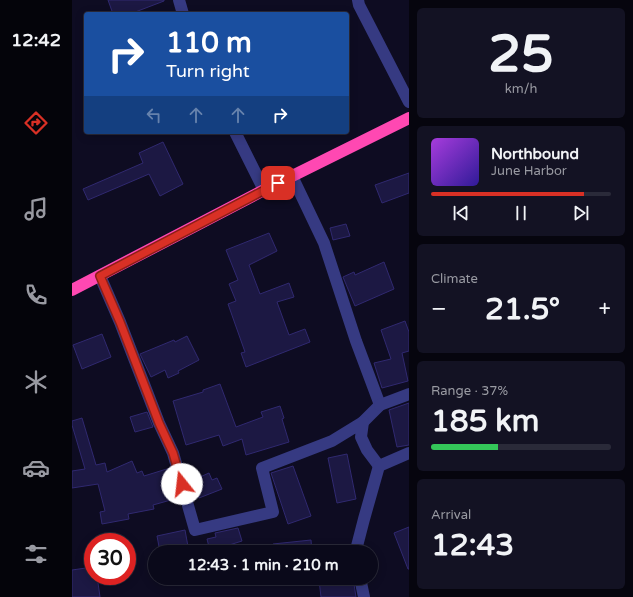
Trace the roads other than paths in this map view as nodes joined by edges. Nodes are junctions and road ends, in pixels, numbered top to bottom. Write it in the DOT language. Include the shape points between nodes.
graph roads {
  1 [pos="179,0"];
  2 [pos="358,0"];
  3 [pos="182,12"];
  4 [pos="409,102"];
  5 [pos="409,118"];
  6 [pos="236,134"];
  7 [pos="292,176"];
  8 [pos="264,190"];
  9 [pos="100,276"];
  10 [pos="72,290"];
  11 [pos="409,394"];
  12 [pos="380,405"];
  13 [pos="363,422"];
  14 [pos="409,453"];
  15 [pos="379,466"];
  16 [pos="357,545"];
  17 [pos="361,585"];
  18 [pos="364,597"];
  1 -- 3 [label="street"];
  2 -- 4 [label="street"];
  5 -- 7 [label="highway"];
  6 -- 8 [label="street"];
  7 -- 8 [label="highway"];
  7 -- 12 [label="street" via="324,243"];
  8 -- 9 [label="highway"];
  9 -- 10 [label="highway"];
  9 -- 13 [label="street" via="173,453 195,530 273,512 262,468 332,441"];
  11 -- 12 [label="street"];
  12 -- 13 [label="street"];
  13 -- 15 [label="street" via="361,436 367,450"];
  14 -- 15 [label="street"];
  15 -- 16 [label="street"];
  17 -- 18 [label="street"];
}
